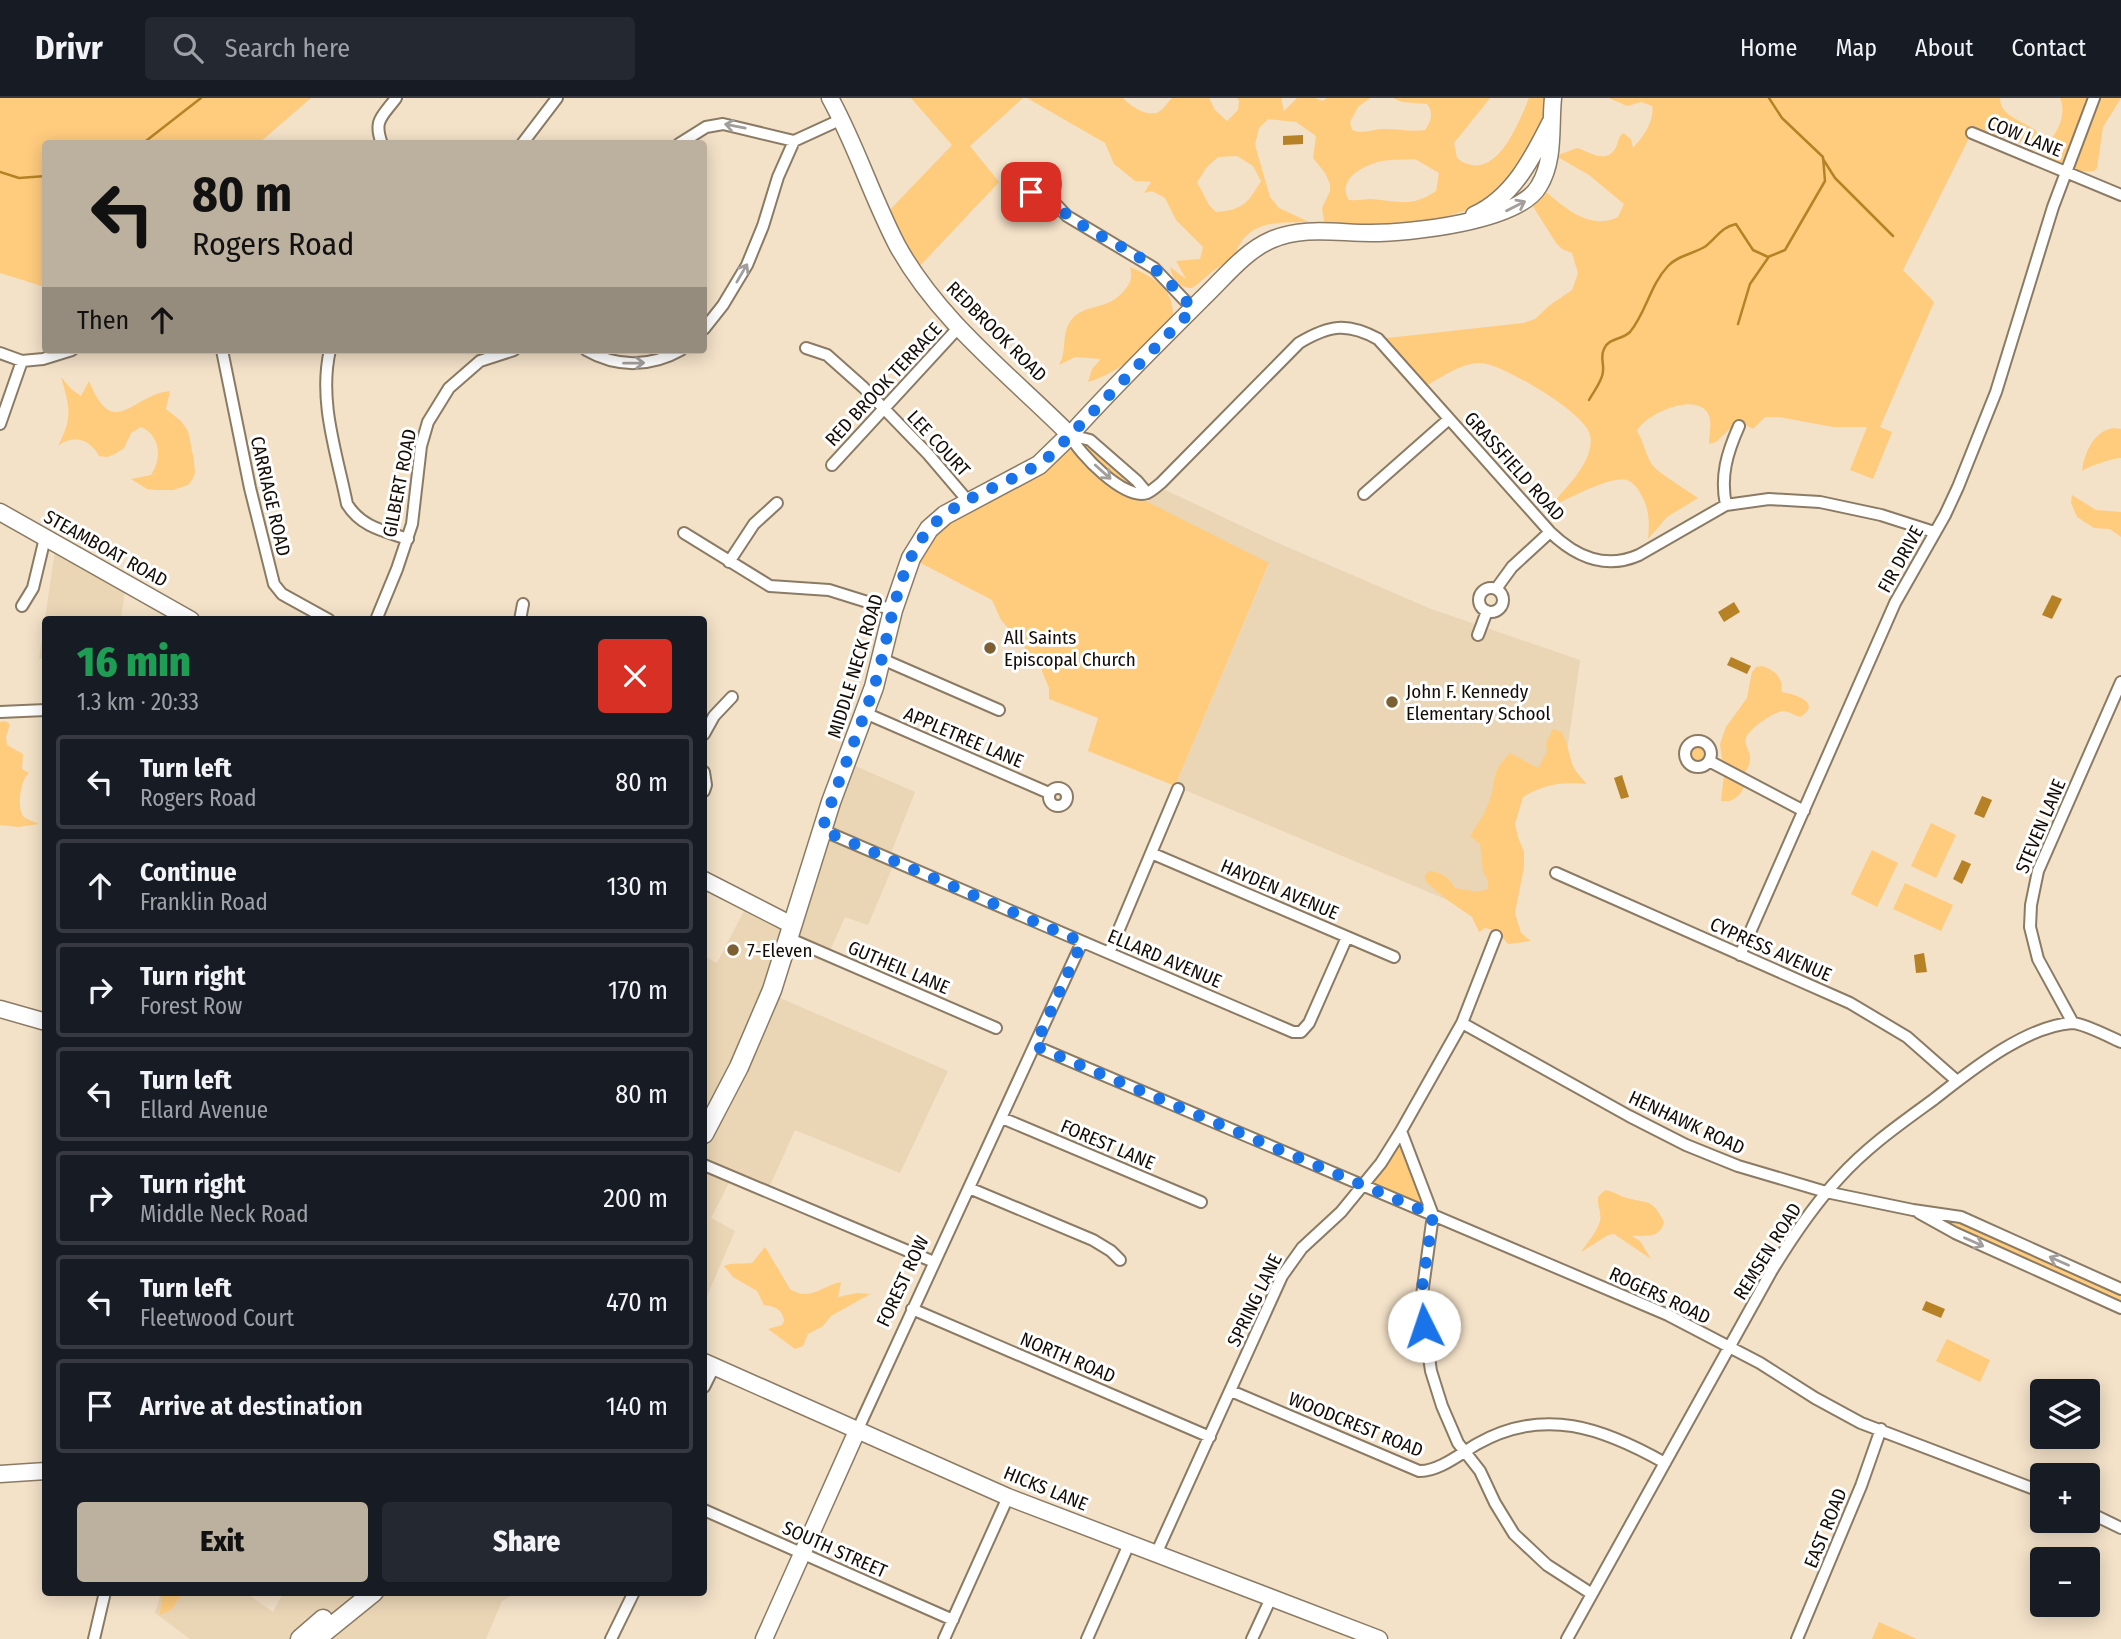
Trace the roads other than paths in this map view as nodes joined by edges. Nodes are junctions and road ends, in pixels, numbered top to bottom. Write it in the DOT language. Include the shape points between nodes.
graph roads {
  1 [pos="396,98"];
  2 [pos="557,98"];
  3 [pos="830,98"];
  4 [pos="1553,98"];
  5 [pos="2094,98"];
  6 [pos="842,119"];
  7 [pos="1972,133"];
  8 [pos="380,140"];
  9 [pos="525,140"];
  10 [pos="685,140"];
  11 [pos="794,141"];
  12 [pos="2066,171"];
  13 [pos="2121,195"];
  14 [pos="1048,196"];
  15 [pos="1193,309"];
  16 [pos="707,325"];
  17 [pos="959,327"];
  18 [pos="806,348"];
  19 [pos="0,352"];
  20 [pos="59,354"];
  21 [pos="223,354"];
  22 [pos="329,354"];
  23 [pos="593,354"];
  24 [pos="673,354"];
  25 [pos="480,356"];
  26 [pos="22,361"];
  27 [pos="883,409"];
  28 [pos="1449,419"];
  29 [pos="0,424"];
  30 [pos="1738,426"];
  31 [pos="1070,435"];
  32 [pos="832,465"];
  33 [pos="1364,494"];
  34 [pos="968,501"];
  35 [pos="777,503"];
  36 [pos="1726,505"];
  37 [pos="0,512"];
  38 [pos="1550,532"];
  39 [pos="1934,532"];
  40 [pos="684,533"];
  41 [pos="45,538"];
  42 [pos="408,538"];
  43 [pos="729,562"];
  44 [pos="1496,589"];
  45 [pos="523,604"];
  46 [pos="22,606"];
  47 [pos="894,610"];
  48 [pos="1486,611"];
  49 [pos="184,616"];
  50 [pos="322,616"];
  51 [pos="378,616"];
  52 [pos="521,616"];
  53 [pos="1478,635"];
  54 [pos="882,659"];
  55 [pos="2121,682"];
  56 [pos="732,697"];
  57 [pos="2118,699"];
  58 [pos="42,710"];
  59 [pos="999,710"];
  60 [pos="0,712"];
  61 [pos="864,713"];
  62 [pos="707,729"];
  63 [pos="1709,761"];
  64 [pos="1178,789"];
  65 [pos="1049,793"];
  66 [pos="1804,811"];
  67 [pos="822,830"];
  68 [pos="1151,853"];
  69 [pos="1556,873"];
  70 [pos="707,882"];
  71 [pos="790,932"];
  72 [pos="1346,936"];
  73 [pos="1496,936"];
  74 [pos="1082,942"];
  75 [pos="1109,953"];
  76 [pos="1740,955"];
  77 [pos="1394,957"];
  78 [pos="0,1009"];
  79 [pos="42,1021"];
  80 [pos="1462,1023"];
  81 [pos="2073,1023"];
  82 [pos="996,1028"];
  83 [pos="2121,1042"];
  84 [pos="1035,1046"];
  85 [pos="1957,1081"];
  86 [pos="1002,1118"];
  87 [pos="707,1128"];
  88 [pos="1401,1131"];
  89 [pos="707,1166"];
  90 [pos="1362,1185"];
  91 [pos="969,1188"];
  92 [pos="1826,1192"];
  93 [pos="1200,1202"];
  94 [pos="1913,1210"];
  95 [pos="1433,1215"];
  96 [pos="1120,1261"];
  97 [pos="934,1262"];
  98 [pos="2121,1289"];
  99 [pos="2121,1308"];
  100 [pos="912,1309"];
  101 [pos="1730,1347"];
  102 [pos="708,1365"];
  103 [pos="1231,1391"];
  104 [pos="1881,1429"];
  105 [pos="858,1431"];
  106 [pos="1210,1437"];
  107 [pos="1466,1451"];
  108 [pos="1665,1463"];
  109 [pos="42,1471"];
  110 [pos="0,1474"];
  111 [pos="2030,1487"];
  112 [pos="1008,1497"];
  113 [pos="707,1511"];
  114 [pos="2100,1518"];
  115 [pos="2121,1528"];
  116 [pos="1129,1544"];
  117 [pos="802,1554"];
  118 [pos="1156,1554"];
  119 [pos="1592,1594"];
  120 [pos="104,1596"];
  121 [pos="350,1596"];
  122 [pos="369,1596"];
  123 [pos="632,1596"];
  124 [pos="1271,1598"];
  125 [pos="953,1620"];
  126 [pos="94,1639"];
  127 [pos="300,1639"];
  128 [pos="316,1639"];
  129 [pos="611,1639"];
  130 [pos="764,1639"];
  131 [pos="944,1639"];
  132 [pos="1087,1639"];
  133 [pos="1252,1639"];
  134 [pos="1379,1639"];
  135 [pos="1567,1639"];
  136 [pos="1797,1639"];
  1 -- 8 [label="street" via="378,122"];
  2 -- 9 [label="street"];
  3 -- 6 [label="main road, REDBROOK ROAD"];
  4 -- 15 [label="main road, MIDDLE NECK ROAD" via="1551,121 1516,181 1493,205 1450,224 1373,233 1287,234 1255,249"];
  5 -- 12 [label="street, COW LANE"];
  6 -- 11 [label="street"];
  6 -- 17 [label="main road, REDBROOK ROAD" via="898,246"];
  7 -- 12 [label="street, COW LANE"];
  11 -- 10 [label="street, one-way" via="723,124 706,127"];
  16 -- 11 [label="street, one-way" via="747,265"];
  12 -- 13 [label="street, COW LANE"];
  12 -- 39 [label="street, FIR DRIVE" via="1996,392 1958,487"];
  14 -- 15 [label="street" via="1068,216 1154,268"];
  15 -- 31 [label="main road, MIDDLE NECK ROAD"];
  17 -- 27 [label="street, RED BROOK TERRACE"];
  17 -- 31 [label="main road, REDBROOK ROAD"];
  18 -- 27 [label="street, LEE COURT" via="827,355"];
  19 -- 26 [label="street"];
  20 -- 26 [label="street"];
  21 -- 50 [label="street, CARRIAGE ROAD" via="274,584 282,594"];
  22 -- 42 [label="street" via="326,400 347,504 367,525"];
  23 -- 24 [label="street, one-way" via="623,364 661,360"];
  25 -- 42 [label="street, GILBERT ROAD" via="449,388 428,422"];
  26 -- 29 [label="street"];
  27 -- 32 [label="street, RED BROOK TERRACE"];
  27 -- 34 [label="street, LEE COURT"];
  28 -- 31 [label="street, GRASSFIELD ROAD" via="1378,339 1339,327 1319,331 1299,343 1147,493 1090,440"];
  28 -- 33 [label="street"];
  28 -- 38 [label="street, GRASSFIELD ROAD"];
  30 -- 36 [label="street" via="1723,471"];
  31 -- 34 [label="main road, MIDDLE NECK ROAD" via="1039,464"];
  34 -- 47 [label="main road, MIDDLE NECK ROAD" via="945,515 920,542"];
  35 -- 43 [label="street" via="754,524"];
  36 -- 38 [label="street, GRASSFIELD ROAD" via="1639,555 1617,562 1584,558"];
  36 -- 39 [label="street, GRASSFIELD ROAD" via="1769,499 1820,502"];
  37 -- 41 [label="main road, STEAMBOAT ROAD"];
  38 -- 44 [label="street" via="1512,567"];
  39 -- 66 [label="street, FIR DRIVE" via="1895,603"];
  40 -- 43 [label="street"];
  41 -- 46 [label="street" via="33,588"];
  41 -- 49 [label="main road, STEAMBOAT ROAD"];
  42 -- 51 [label="street, GILBERT ROAD"];
  43 -- 47 [label="street" via="770,586 829,590"];
  44 -- 48 [label="street" via="1488,589 1480,597"];
  44 -- 48 [label="street" via="1503,605"];
  45 -- 52 [label="street"];
  47 -- 54 [label="main road, MIDDLE NECK ROAD"];
  48 -- 53 [label="street"];
  54 -- 59 [label="street"];
  54 -- 61 [label="main road, MIDDLE NECK ROAD"];
  55 -- 57 [label="street, STEVEN LANE"];
  56 -- 62 [label="street"];
  57 -- 81 [label="street, STEVEN LANE" via="2038,871 2031,905 2030,927 2038,959"];
  58 -- 60 [label="street"];
  61 -- 65 [label="street, APPLETREE LANE"];
  61 -- 67 [label="main road, MIDDLE NECK ROAD"];
  63 -- 66 [label="street"];
  64 -- 68 [label="street"];
  66 -- 76 [label="street, FIR DRIVE"];
  67 -- 71 [label="main road, MIDDLE NECK ROAD"];
  67 -- 74 [label="street, ELLARD AVENUE"];
  68 -- 72 [label="street, HAYDEN AVENUE"];
  68 -- 75 [label="street"];
  69 -- 76 [label="street, CYPRESS AVENUE"];
  70 -- 71 [label="main road"];
  71 -- 82 [label="street, GUTHEIL LANE"];
  71 -- 87 [label="main road, MIDDLE NECK ROAD" via="756,1032"];
  72 -- 75 [label="street, ELLARD AVENUE" via="1301,1032"];
  72 -- 77 [label="street, HAYDEN AVENUE"];
  73 -- 80 [label="street, SPRING LANE"];
  74 -- 75 [label="street, ELLARD AVENUE"];
  74 -- 84 [label="street, FOREST ROW"];
  76 -- 85 [label="street, CYPRESS AVENUE" via="1869,1013 1907,1037"];
  78 -- 79 [label="main road"];
  80 -- 88 [label="street, SPRING LANE"];
  80 -- 92 [label="street, HENHAWK ROAD" via="1686,1145"];
  81 -- 83 [label="street"];
  81 -- 85 [label="street, REMSEN ROAD" via="2026,1037"];
  84 -- 86 [label="street, FOREST ROW"];
  84 -- 90 [label="street, ROGERS ROAD"];
  85 -- 92 [label="street, REMSEN ROAD" via="1872,1145"];
  86 -- 91 [label="street, FOREST ROW"];
  86 -- 93 [label="street, FOREST LANE"];
  88 -- 90 [label="street, SPRING LANE"];
  88 -- 95 [label="street"];
  89 -- 97 [label="street"];
  90 -- 95 [label="street, ROGERS ROAD"];
  90 -- 103 [label="street, SPRING LANE" via="1291,1261"];
  91 -- 96 [label="street" via="1093,1240"];
  91 -- 97 [label="street, FOREST ROW"];
  92 -- 94 [label="street, HENHAWK ROAD"];
  92 -- 101 [label="street, REMSEN ROAD" via="1796,1230"];
  98 -- 94 [label="street, HENHAWK ROAD, one-way" via="1961,1216"];
  94 -- 99 [label="street, HENHAWK ROAD, one-way"];
  95 -- 101 [label="street, ROGERS ROAD" via="1668,1315"];
  95 -- 107 [label="street" via="1422,1288 1427,1348 1442,1406"];
  97 -- 100 [label="street, FOREST ROW"];
  100 -- 105 [label="street, FOREST ROW"];
  100 -- 106 [label="street, NORTH ROAD"];
  101 -- 104 [label="street, ROGERS ROAD" via="1839,1412"];
  101 -- 108 [label="street, REMSEN ROAD"];
  102 -- 105 [label="main road, HICKS LANE"];
  103 -- 106 [label="street, SPRING LANE"];
  103 -- 107 [label="street, WOODCREST ROAD" via="1419,1471 1434,1469"];
  104 -- 111 [label="street, ROGERS ROAD"];
  104 -- 136 [label="street, EAST ROAD"];
  105 -- 112 [label="main road, HICKS LANE"];
  105 -- 117 [label="main road, FOREST ROW"];
  106 -- 118 [label="street, SPRING LANE"];
  107 -- 108 [label="street, WOODCREST ROAD" via="1504,1431 1568,1425 1614,1436"];
  107 -- 119 [label="street" via="1514,1534 1548,1565"];
  108 -- 119 [label="street, REMSEN ROAD"];
  109 -- 110 [label="main road"];
  112 -- 116 [label="main road, HICKS LANE"];
  112 -- 125 [label="street"];
  113 -- 117 [label="street, SOUTH STREET"];
  114 -- 115 [label="street"];
  116 -- 118 [label="main road, HICKS LANE"];
  116 -- 132 [label="street"];
  117 -- 125 [label="street, SOUTH STREET"];
  117 -- 130 [label="main road, FOREST ROW"];
  118 -- 124 [label="main road, HICKS LANE"];
  119 -- 135 [label="street, REMSEN ROAD"];
  120 -- 126 [label="street"];
  121 -- 127 [label="main road"];
  122 -- 128 [label="main road"];
  123 -- 129 [label="street"];
  124 -- 133 [label="street"];
  124 -- 134 [label="main road, HICKS LANE"];
  125 -- 131 [label="street"];
}
